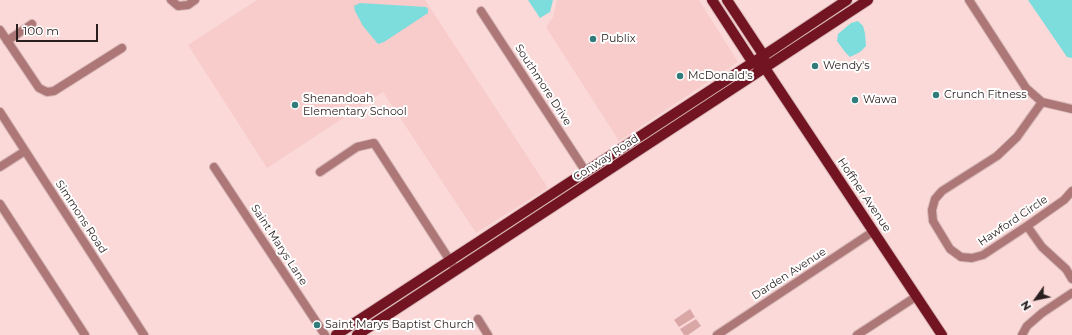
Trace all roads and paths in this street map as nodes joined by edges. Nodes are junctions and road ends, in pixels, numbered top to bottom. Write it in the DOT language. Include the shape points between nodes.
graph roads {
  1 [pos="172,0"];
  2 [pos="195,0"];
  3 [pos="712,0"];
  4 [pos="727,0"];
  5 [pos="847,0"];
  6 [pos="969,0"];
  7 [pos="863,2"];
  8 [pos="481,11"];
  9 [pos="32,24"];
  10 [pos="0,30"];
  11 [pos="7,41"];
  12 [pos="122,48"];
  13 [pos="764,56"];
  14 [pos="753,63"];
  15 [pos="765,68"];
  16 [pos="1042,102"];
  17 [pos="1072,109"];
  18 [pos="0,112"];
  19 [pos="666,120"];
  20 [pos="630,143"];
  21 [pos="25,151"];
  22 [pos="635,153"];
  23 [pos="0,166"];
  24 [pos="214,167"];
  25 [pos="320,172"];
  26 [pos="586,172"];
  27 [pos="591,182"];
  28 [pos="1072,192"];
  29 [pos="0,204"];
  30 [pos="536,205"];
  31 [pos="550,209"];
  32 [pos="540,216"];
  33 [pos="1027,226"];
  34 [pos="874,231"];
  35 [pos="450,261"];
  36 [pos="456,270"];
  37 [pos="1072,279"];
  38 [pos="1072,293"];
  39 [pos="917,296"];
  40 [pos="478,320"];
  41 [pos="84,335"];
  42 [pos="144,335"];
  43 [pos="325,335"];
  44 [pos="336,335"];
  45 [pos="357,335"];
  46 [pos="488,335"];
  47 [pos="717,335"];
  48 [pos="857,335"];
  49 [pos="942,335"];
  50 [pos="1022,335"];
  1 -- 2 [label="street" via="178,6 188,5"];
  3 -- 14 [label="main road"];
  4 -- 13 [label="main road, Hoffner Avenue"];
  5 -- 13 [label="main road, Conway Road"];
  6 -- 16 [label="street" via="1026,88"];
  7 -- 15 [label="main road, Conway Road"];
  8 -- 26 [label="street, Southmore Drive"];
  9 -- 11 [label="street"];
  10 -- 11 [label="street"];
  11 -- 12 [label="street" via="39,88 47,92 54,91"];
  13 -- 14 [label="main road, Conway Road"];
  13 -- 15 [label="main road, Hoffner Avenue"];
  14 -- 15 [label="main road"];
  14 -- 19 [label="main road, Conway Road"];
  15 -- 22 [label="main road, Conway Road"];
  15 -- 34 [label="main road, Hoffner Avenue"];
  16 -- 17 [label="street"];
  16 -- 33 [label="street, Hawford Circle" via="1017,138 997,156 942,191 935,199 932,210 933,221 950,249 961,257 983,255"];
  18 -- 21 [label="street, Simmons Road"];
  19 -- 20 [label="main road, Conway Road"];
  19 -- 22 [label="main road" via="657,131 640,142"];
  20 -- 26 [label="main road, Conway Road"];
  20 -- 27 [label="main road" via="627,153 602,170"];
  21 -- 23 [label="street"];
  21 -- 42 [label="street, Simmons Road"];
  22 -- 27 [label="main road, Conway Road"];
  24 -- 43 [label="street, Saint Marys Lane"];
  25 -- 35 [label="street" via="358,148 374,143"];
  26 -- 30 [label="main road, Conway Road"];
  27 -- 31 [label="main road, Conway Road"];
  28 -- 33 [label="street, Hawford Circle"];
  29 -- 41 [label="street"];
  30 -- 31 [label="street"];
  30 -- 32 [label="street"];
  30 -- 35 [label="main road, Conway Road"];
  31 -- 32 [label="main road, Conway Road"];
  32 -- 36 [label="main road, Conway Road"];
  33 -- 37 [label="street" via="1042,247 1066,269"];
  34 -- 39 [label="main road, Hoffner Avenue"];
  34 -- 47 [label="street, Darden Avenue"];
  35 -- 36 [label="street"];
  35 -- 44 [label="main road, Conway Road"];
  36 -- 45 [label="main road, Conway Road"];
  38 -- 50 [label="street" via="1027,326"];
  39 -- 48 [label="street"];
  39 -- 49 [label="main road, Hoffner Avenue"];
  40 -- 46 [label="street"];
}
